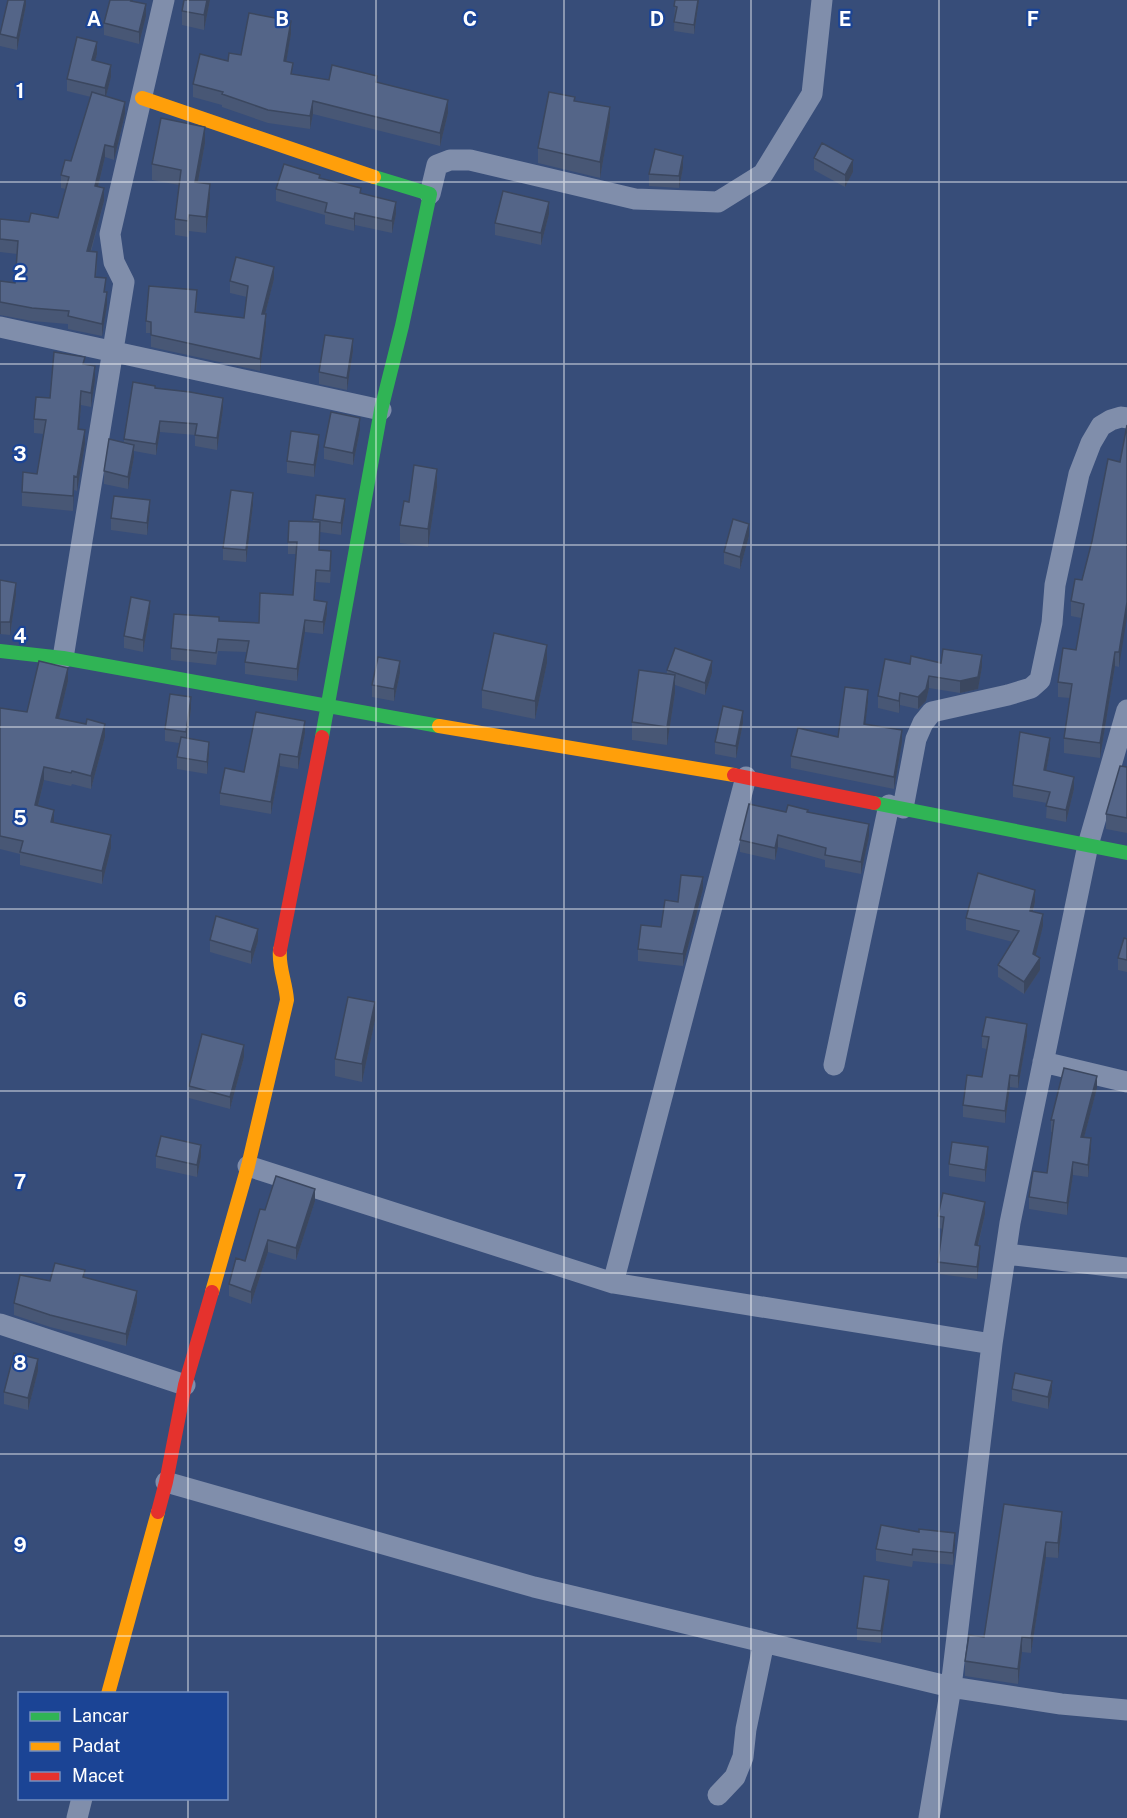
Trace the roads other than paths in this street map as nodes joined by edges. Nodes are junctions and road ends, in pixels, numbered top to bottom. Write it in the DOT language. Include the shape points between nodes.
graph roads {
  1 [pos="164,0"];
  2 [pos="822,0"];
  3 [pos="142,98"];
  4 [pos="430,194"];
  5 [pos="0,327"];
  6 [pos="112,351"];
  7 [pos="381,410"];
  8 [pos="1127,418"];
  9 [pos="0,651"];
  10 [pos="63,658"];
  11 [pos="328,707"];
  12 [pos="1127,710"];
  13 [pos="746,777"];
  14 [pos="896,807"];
  15 [pos="1088,845"];
  16 [pos="1127,853"];
  17 [pos="1043,1062"];
  18 [pos="834,1065"];
  19 [pos="1127,1082"];
  20 [pos="248,1166"];
  21 [pos="1006,1254"];
  22 [pos="1127,1268"];
  23 [pos="613,1283"];
  24 [pos="0,1324"];
  25 [pos="992,1344"];
  26 [pos="184,1385"];
  27 [pos="166,1482"];
  28 [pos="764,1642"];
  29 [pos="951,1687"];
  30 [pos="109,1692"];
  31 [pos="1127,1710"];
  32 [pos="718,1795"];
  33 [pos="82,1800"];
  34 [pos="77,1818"];
  35 [pos="929,1818"];
  1 -- 3 [label="street"];
  2 -- 4 [label="street" via="812,94 763,174 718,202 635,199 470,160 437,165"];
  3 -- 4 [label="street"];
  3 -- 6 [label="street" via="110,234 114,262 123,282"];
  4 -- 7 [label="street"];
  5 -- 6 [label="street"];
  6 -- 7 [label="street"];
  6 -- 10 [label="street"];
  7 -- 11 [label="street"];
  8 -- 14 [label="street" via="1101,426 1079,474 1040,680 1031,688 1008,695 932,712 916,739"];
  9 -- 10 [label="street"];
  10 -- 11 [label="street"];
  11 -- 13 [label="street"];
  11 -- 20 [label="street" via="280,948 287,1000"];
  12 -- 15 [label="street"];
  13 -- 14 [label="street"];
  13 -- 23 [label="street"];
  14 -- 15 [label="street"];
  14 -- 18 [label="street"];
  15 -- 16 [label="street"];
  15 -- 17 [label="street"];
  17 -- 19 [label="street"];
  17 -- 21 [label="street"];
  20 -- 23 [label="street"];
  20 -- 26 [label="street"];
  21 -- 22 [label="street"];
  21 -- 25 [label="street"];
  23 -- 25 [label="street"];
  24 -- 26 [label="street"];
  25 -- 29 [label="street"];
  26 -- 27 [label="street"];
  27 -- 28 [label="street" via="534,1587"];
  27 -- 30 [label="street"];
  28 -- 29 [label="street"];
  28 -- 32 [label="street" via="743,1757 735,1777"];
  29 -- 31 [label="street"];
  29 -- 35 [label="street"];
  33 -- 34 [label="street"];
}
